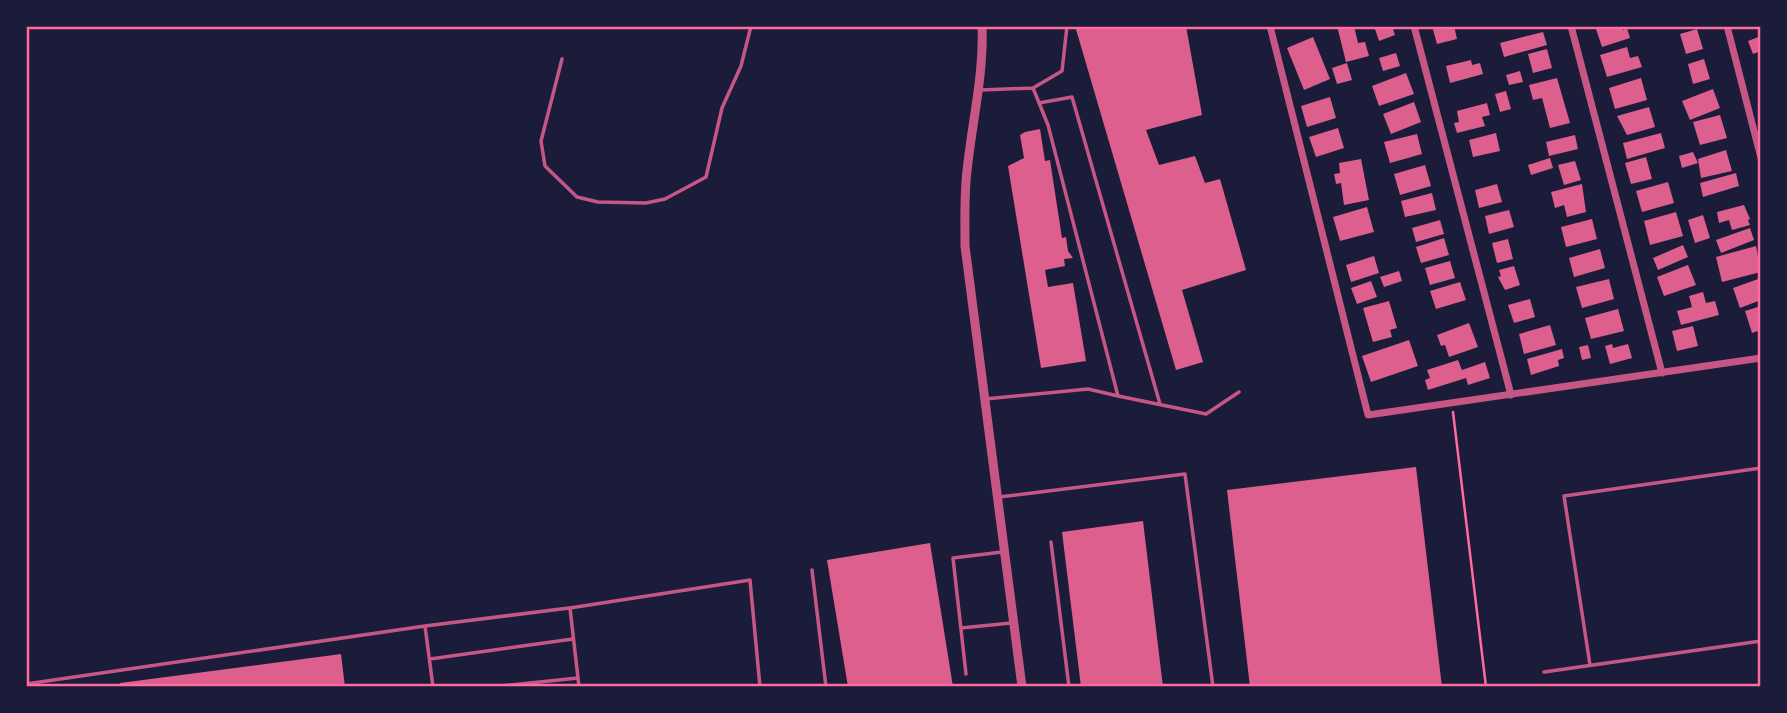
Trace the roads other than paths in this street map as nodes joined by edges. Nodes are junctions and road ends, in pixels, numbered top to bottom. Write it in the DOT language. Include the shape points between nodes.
graph roads {
  1 [pos="751,26"];
  2 [pos="982,26"];
  3 [pos="1067,26"];
  4 [pos="1270,26"];
  5 [pos="1414,26"];
  6 [pos="1572,26"];
  7 [pos="1727,26"];
  8 [pos="562,59"];
  9 [pos="1033,88"];
  10 [pos="979,90"];
  11 [pos="1039,103"];
  12 [pos="1761,158"];
  13 [pos="1761,358"];
  14 [pos="1662,373"];
  15 [pos="1239,392"];
  16 [pos="1511,395"];
  17 [pos="1118,396"];
  18 [pos="985,399"];
  19 [pos="1160,404"];
  20 [pos="1761,468"];
  21 [pos="997,497"];
  22 [pos="1051,542"];
  23 [pos="1004,552"];
  24 [pos="812,570"];
  25 [pos="570,608"];
  26 [pos="1014,623"];
  27 [pos="425,626"];
  28 [pos="961,628"];
  29 [pos="573,639"];
  30 [pos="1761,641"];
  31 [pos="429,659"];
  32 [pos="1590,665"];
  33 [pos="1544,672"];
  34 [pos="966,674"];
  35 [pos="578,678"];
  36 [pos="26,684"];
  37 [pos="433,687"];
  38 [pos="491,687"];
  39 [pos="579,687"];
  40 [pos="761,687"];
  41 [pos="826,687"];
  42 [pos="1022,687"];
  43 [pos="1069,687"];
  44 [pos="1213,687"];
  1 -- 8 [label="lane" via="741,66 722,108 706,177 665,199 646,203 577,197 545,166 541,141"];
  2 -- 10 [label="street"];
  3 -- 9 [label="lane" via="1062,71"];
  4 -- 16 [label="street" via="1368,415"];
  5 -- 16 [label="street"];
  6 -- 14 [label="street"];
  7 -- 12 [label="street"];
  9 -- 10 [label="lane"];
  9 -- 11 [label="lane"];
  10 -- 18 [label="street" via="964,204 965,246"];
  11 -- 17 [label="lane"];
  11 -- 19 [label="lane" via="1072,97"];
  13 -- 14 [label="street"];
  14 -- 16 [label="street"];
  15 -- 19 [label="lane" via="1206,414"];
  17 -- 18 [label="lane" via="1088,389"];
  17 -- 19 [label="lane"];
  18 -- 21 [label="street"];
  20 -- 32 [label="lane" via="1564,496"];
  21 -- 23 [label="street"];
  21 -- 44 [label="lane" via="1185,474"];
  22 -- 43 [label="lane"];
  23 -- 26 [label="street"];
  23 -- 28 [label="lane" via="953,558"];
  24 -- 41 [label="lane"];
  25 -- 27 [label="lane"];
  25 -- 29 [label="lane"];
  25 -- 40 [label="lane" via="750,580"];
  26 -- 28 [label="lane"];
  26 -- 42 [label="street"];
  27 -- 31 [label="lane"];
  27 -- 36 [label="lane"];
  28 -- 34 [label="lane"];
  29 -- 31 [label="lane"];
  29 -- 35 [label="lane"];
  30 -- 32 [label="lane"];
  31 -- 37 [label="lane"];
  32 -- 33 [label="lane"];
  35 -- 38 [label="lane"];
  35 -- 39 [label="lane"];
}
